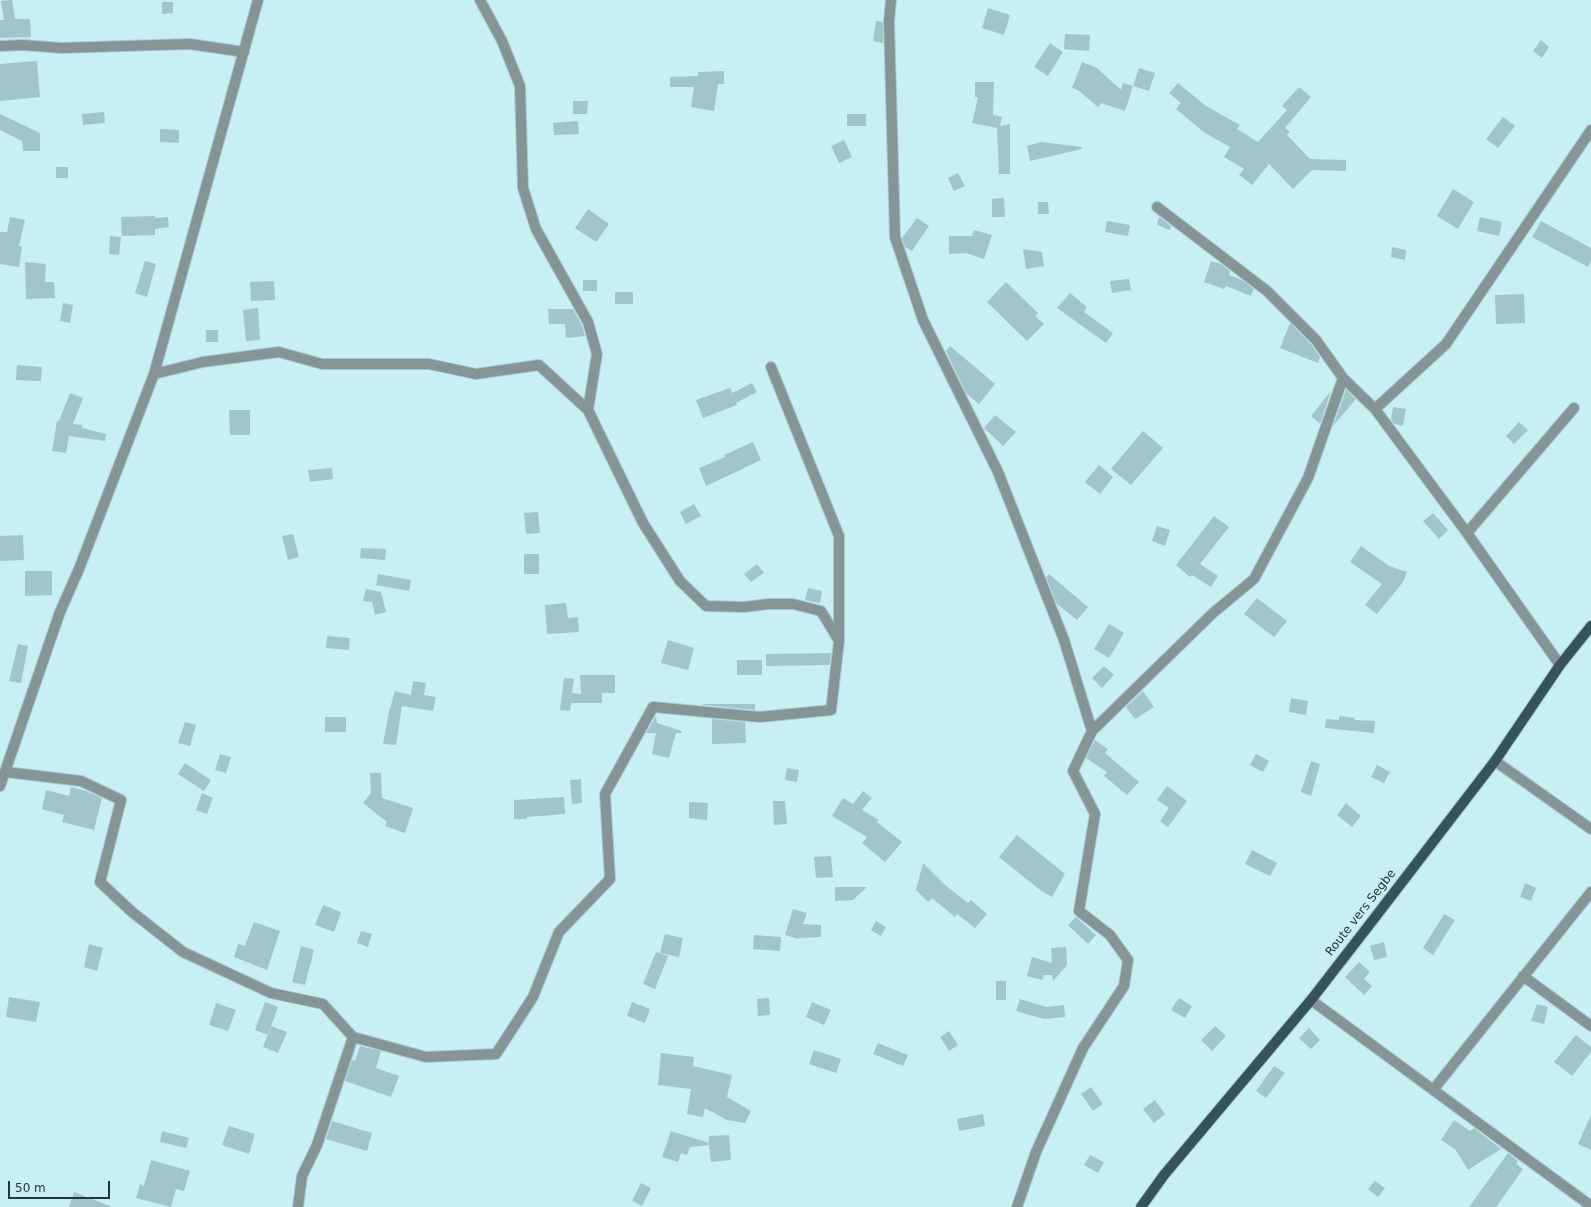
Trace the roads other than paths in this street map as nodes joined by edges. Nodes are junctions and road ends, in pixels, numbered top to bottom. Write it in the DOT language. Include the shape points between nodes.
graph roads {
  1 [pos="258,0"];
  2 [pos="480,0"];
  3 [pos="891,0"];
  4 [pos="0,46"];
  5 [pos="244,52"];
  6 [pos="1591,130"];
  7 [pos="1157,207"];
  8 [pos="771,367"];
  9 [pos="154,374"];
  10 [pos="1343,378"];
  11 [pos="1574,408"];
  12 [pos="1375,409"];
  13 [pos="588,410"];
  14 [pos="1467,533"];
  15 [pos="1591,626"];
  16 [pos="839,641"];
  17 [pos="1560,665"];
  18 [pos="1092,731"];
  19 [pos="1495,761"];
  20 [pos="6,772"];
  21 [pos="0,786"];
  22 [pos="1591,829"];
  23 [pos="1591,892"];
  24 [pos="1523,976"];
  25 [pos="1311,1000"];
  26 [pos="1591,1026"];
  27 [pos="353,1037"];
  28 [pos="1433,1090"];
  29 [pos="1591,1206"];
  30 [pos="298,1207"];
  31 [pos="1017,1207"];
  32 [pos="1141,1207"];
  1 -- 5 [label="street"];
  2 -- 13 [label="street" via="502,41 520,86 523,188 527,202 536,229 588,322 597,354"];
  3 -- 18 [label="street" via="889,21 895,237 923,320 998,472 1064,640"];
  4 -- 5 [label="street" via="61,48 190,44"];
  5 -- 9 [label="street"];
  6 -- 12 [label="street" via="1446,344"];
  7 -- 10 [label="street" via="1267,291 1316,340"];
  8 -- 16 [label="street" via="840,536"];
  9 -- 13 [label="street" via="203,362 278,352 322,364 429,364 476,374 539,365"];
  9 -- 20 [label="street" via="60,612"];
  10 -- 12 [label="street"];
  10 -- 18 [label="street" via="1308,478 1254,579 1213,613"];
  11 -- 14 [label="street"];
  12 -- 14 [label="street"];
  13 -- 16 [label="street" via="642,523 680,581 706,606 793,604 821,611"];
  14 -- 17 [label="street"];
  15 -- 17 [label="main road, Route vers Segbe"];
  16 -- 27 [label="street" via="830,710 760,716 653,707 605,794 610,879 559,932 533,996 496,1054 426,1057"];
  17 -- 19 [label="main road, Route vers Segbe"];
  18 -- 31 [label="street" via="1073,770 1095,814 1079,911 1110,935 1128,960 1127,967 1124,986 1083,1048 1036,1152"];
  19 -- 22 [label="street"];
  19 -- 25 [label="main road, Route vers Segbe"];
  20 -- 21 [label="street"];
  20 -- 27 [label="street" via="81,782 121,800 100,882 132,912 183,952 271,993 323,1004"];
  23 -- 24 [label="street"];
  24 -- 26 [label="street"];
  24 -- 28 [label="street"];
  25 -- 28 [label="street"];
  25 -- 32 [label="main road, Route vers Segbe" via="1164,1175"];
  27 -- 30 [label="street" via="317,1145 302,1176"];
  28 -- 29 [label="street"];
}
